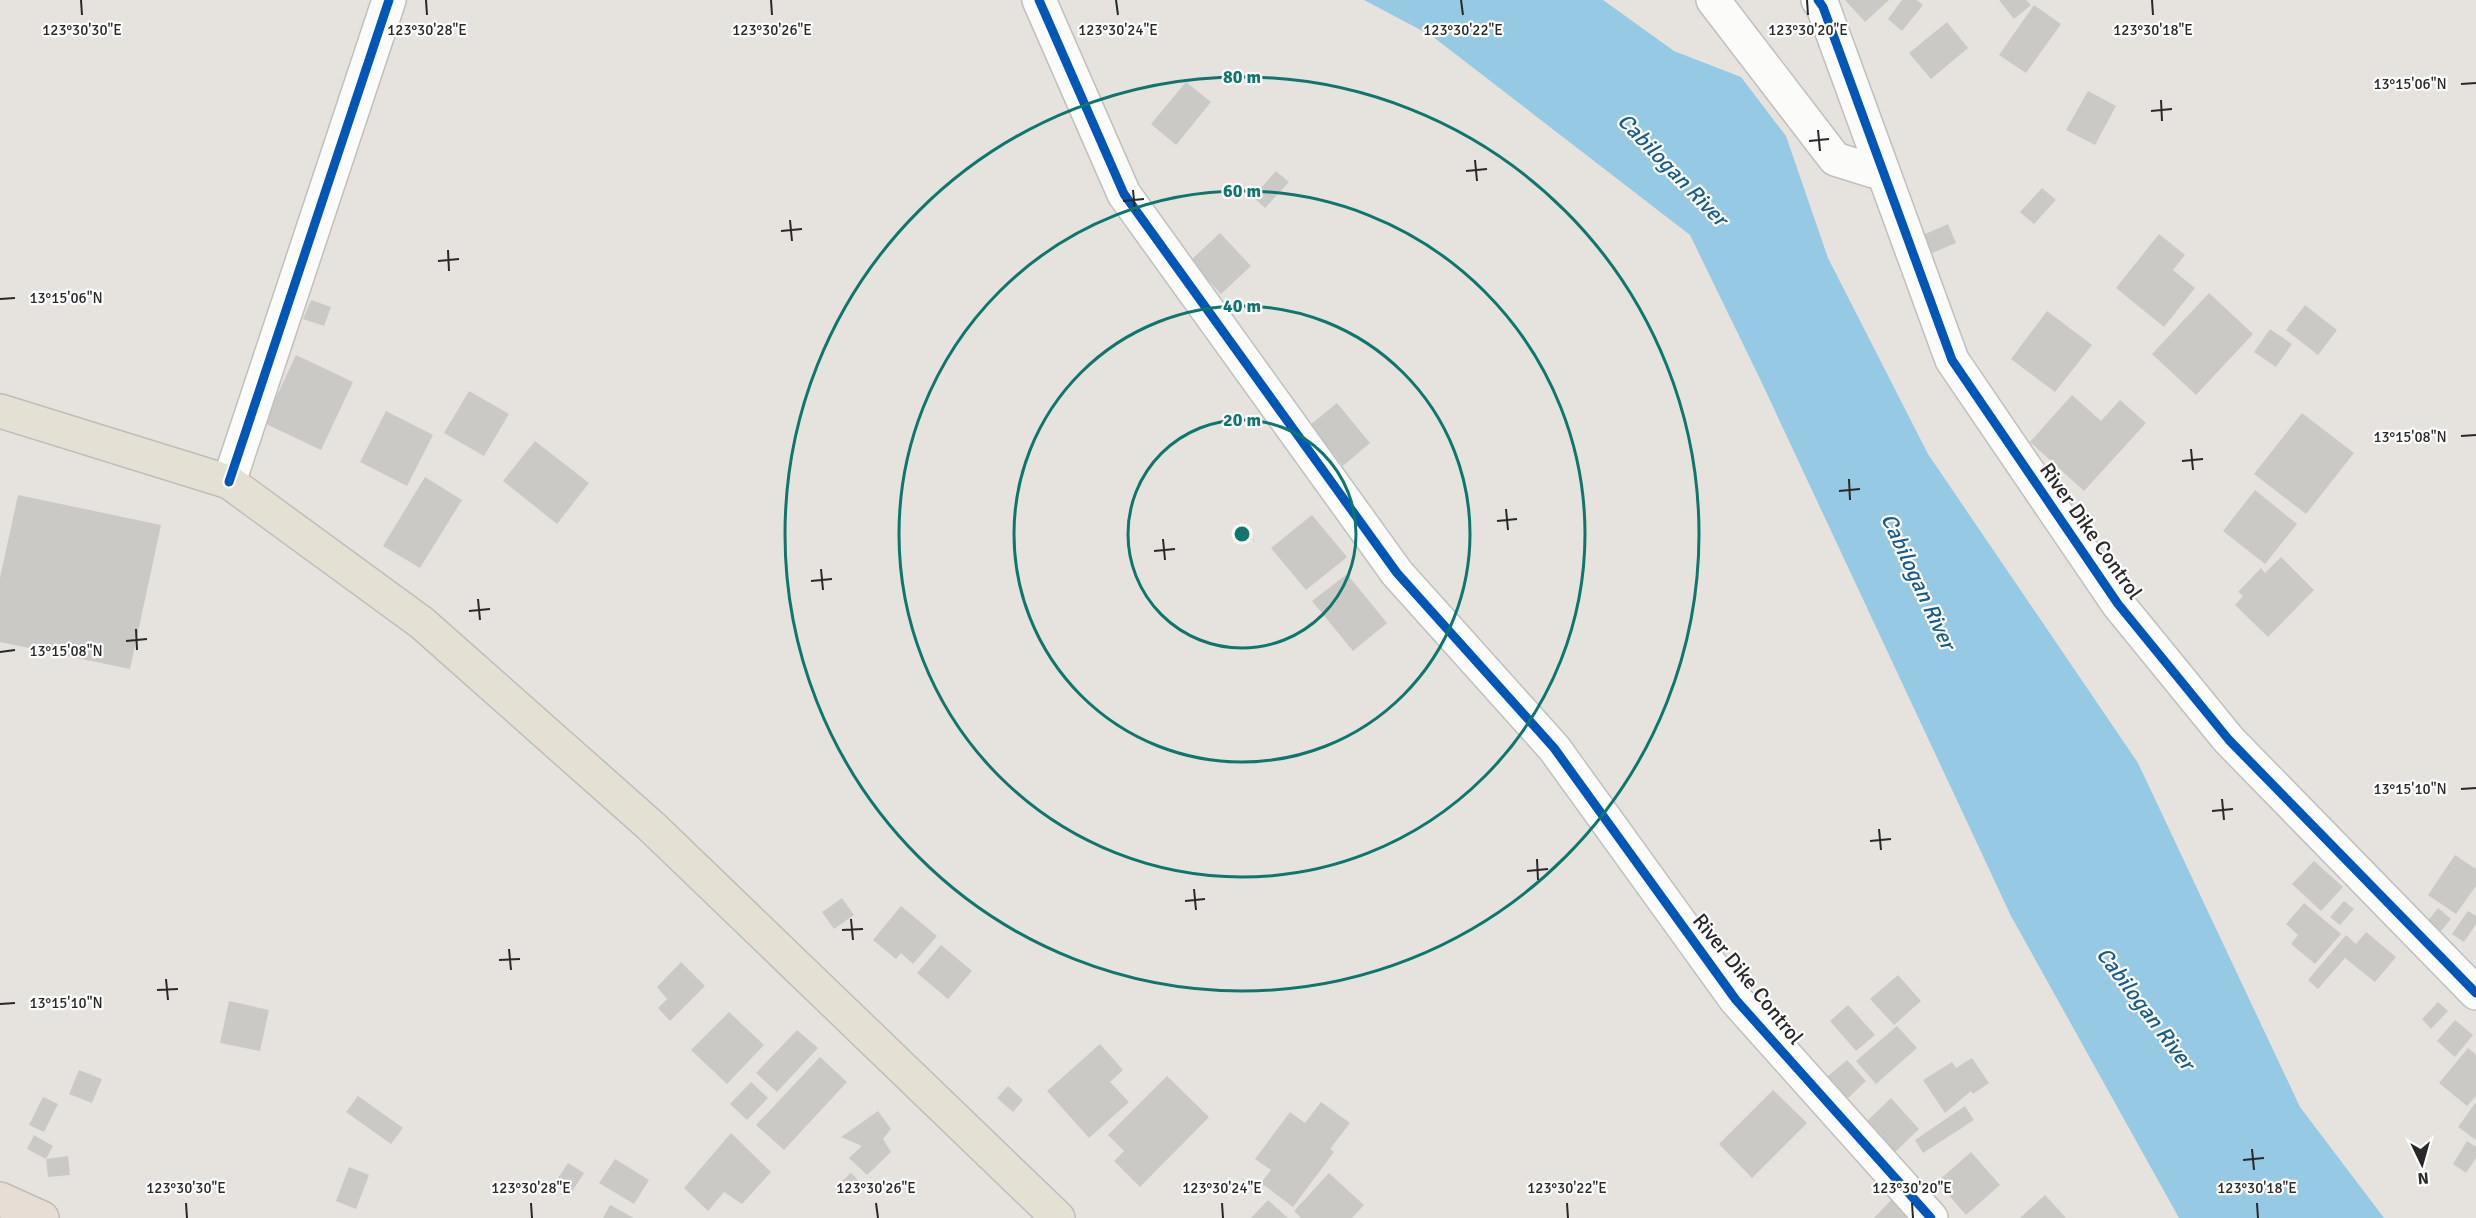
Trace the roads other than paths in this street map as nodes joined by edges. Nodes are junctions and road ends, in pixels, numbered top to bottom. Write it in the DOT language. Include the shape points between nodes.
graph roads {
  1 [pos="389,0"];
  2 [pos="1039,0"];
  3 [pos="1713,0"];
  4 [pos="1818,0"];
  5 [pos="1883,174"];
  6 [pos="0,411"];
  7 [pos="229,482"];
  8 [pos="2476,993"];
  9 [pos="0,1199"];
  10 [pos="42,1218"];
  11 [pos="1058,1218"];
  12 [pos="1931,1218"];
  1 -- 7 [label="street"];
  2 -- 12 [label="street, River Dike Control" via="1124,194 1397,573 1554,748 1736,1000"];
  3 -- 5 [label="street" via="1835,159"];
  4 -- 5 [label="street, River Dike Control"];
  5 -- 8 [label="street, River Dike Control" via="1952,360 2118,604 2229,740"];
  6 -- 7 [label="main road"];
  7 -- 11 [label="main road" via="422,623 651,826"];
  9 -- 10 [label="highway"];
}
